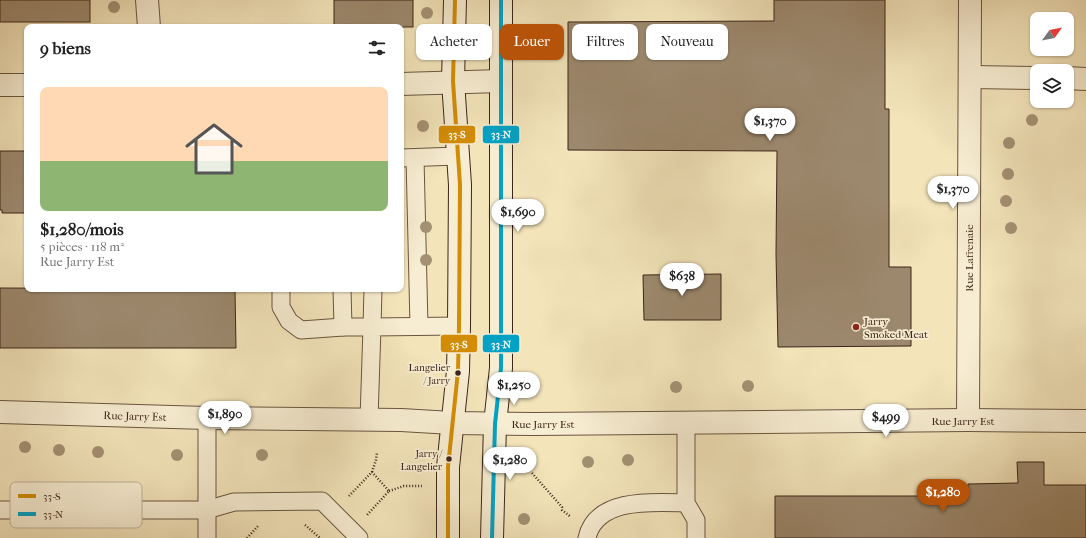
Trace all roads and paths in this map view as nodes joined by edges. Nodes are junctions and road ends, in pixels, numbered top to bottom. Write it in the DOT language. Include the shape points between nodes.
graph roads {
  1 [pos="147,0"];
  2 [pos="455,0"];
  3 [pos="501,0"];
  4 [pos="970,0"];
  5 [pos="149,24"];
  6 [pos="971,77"];
  7 [pos="1030,78"];
  8 [pos="1074,78"];
  9 [pos="1086,79"];
  10 [pos="452,81"];
  11 [pos="501,81"];
  12 [pos="404,84"];
  13 [pos="0,85"];
  14 [pos="24,85"];
  15 [pos="458,156"];
  16 [pos="408,158"];
  17 [pos="281,292"];
  18 [pos="342,292"];
  19 [pos="373,292"];
  20 [pos="419,326"];
  21 [pos="459,326"];
  22 [pos="343,327"];
  23 [pos="372,327"];
  24 [pos="0,412"];
  25 [pos="207,418"];
  26 [pos="370,419"];
  27 [pos="968,420"];
  28 [pos="1086,421"];
  29 [pos="452,423"];
  30 [pos="686,423"];
  31 [pos="495,424"];
  32 [pos="377,452"];
  33 [pos="372,472"];
  34 [pos="532,473"];
  35 [pos="426,486"];
  36 [pos="355,490"];
  37 [pos="389,491"];
  38 [pos="686,503"];
  39 [pos="372,509"];
  40 [pos="142,510"];
  41 [pos="206,510"];
  42 [pos="573,518"];
  43 [pos="261,524"];
  44 [pos="298,524"];
  45 [pos="207,538"];
  46 [pos="247,538"];
  47 [pos="320,538"];
  48 [pos="359,538"];
  49 [pos="448,538"];
  50 [pos="492,538"];
  51 [pos="587,538"];
  52 [pos="696,538"];
  1 -- 5 [label="street"];
  2 -- 10 [label="street"];
  3 -- 11 [label="street"];
  4 -- 6 [label="street, Rue Lafrenaie"];
  6 -- 7 [label="street"];
  6 -- 27 [label="street, Rue Lafrenaie"];
  8 -- 9 [label="street"];
  10 -- 11 [label="street"];
  10 -- 12 [label="street"];
  10 -- 15 [label="street"];
  11 -- 31 [label="street" via="501,368"];
  13 -- 14 [label="street"];
  15 -- 16 [label="lane"];
  15 -- 21 [label="street"];
  16 -- 20 [label="lane"];
  17 -- 22 [label="lane" via="281,307 289,321 301,330"];
  18 -- 22 [label="lane"];
  19 -- 23 [label="lane"];
  20 -- 21 [label="lane"];
  20 -- 23 [label="lane"];
  21 -- 29 [label="street" via="458,371"];
  22 -- 23 [label="lane"];
  23 -- 26 [label="lane"];
  24 -- 25 [label="street, Rue Jarry Est"];
  25 -- 26 [label="street, Rue Jarry Est"];
  25 -- 41 [label="lane"];
  26 -- 29 [label="street, Rue Jarry Est"];
  27 -- 28 [label="street, Rue Jarry Est"];
  27 -- 30 [label="street, Rue Jarry Est"];
  29 -- 31 [label="street, Rue Jarry Est"];
  29 -- 49 [label="street" via="448,467"];
  30 -- 31 [label="street, Rue Jarry Est"];
  30 -- 38 [label="lane"];
  31 -- 50 [label="street"];
  32 -- 33 [label="path"];
  33 -- 36 [label="path"];
  33 -- 37 [label="path"];
  34 -- 42 [label="path" via="562,510"];
  35 -- 37 [label="path" via="404,486"];
  37 -- 39 [label="path"];
  38 -- 51 [label="lane" via="637,503 612,510 594,522"];
  38 -- 52 [label="lane" via="696,520"];
  40 -- 41 [label="lane"];
  41 -- 45 [label="lane"];
  41 -- 48 [label="lane" via="234,502 322,501"];
  43 -- 46 [label="path"];
  44 -- 47 [label="path" via="305,524"];
}
